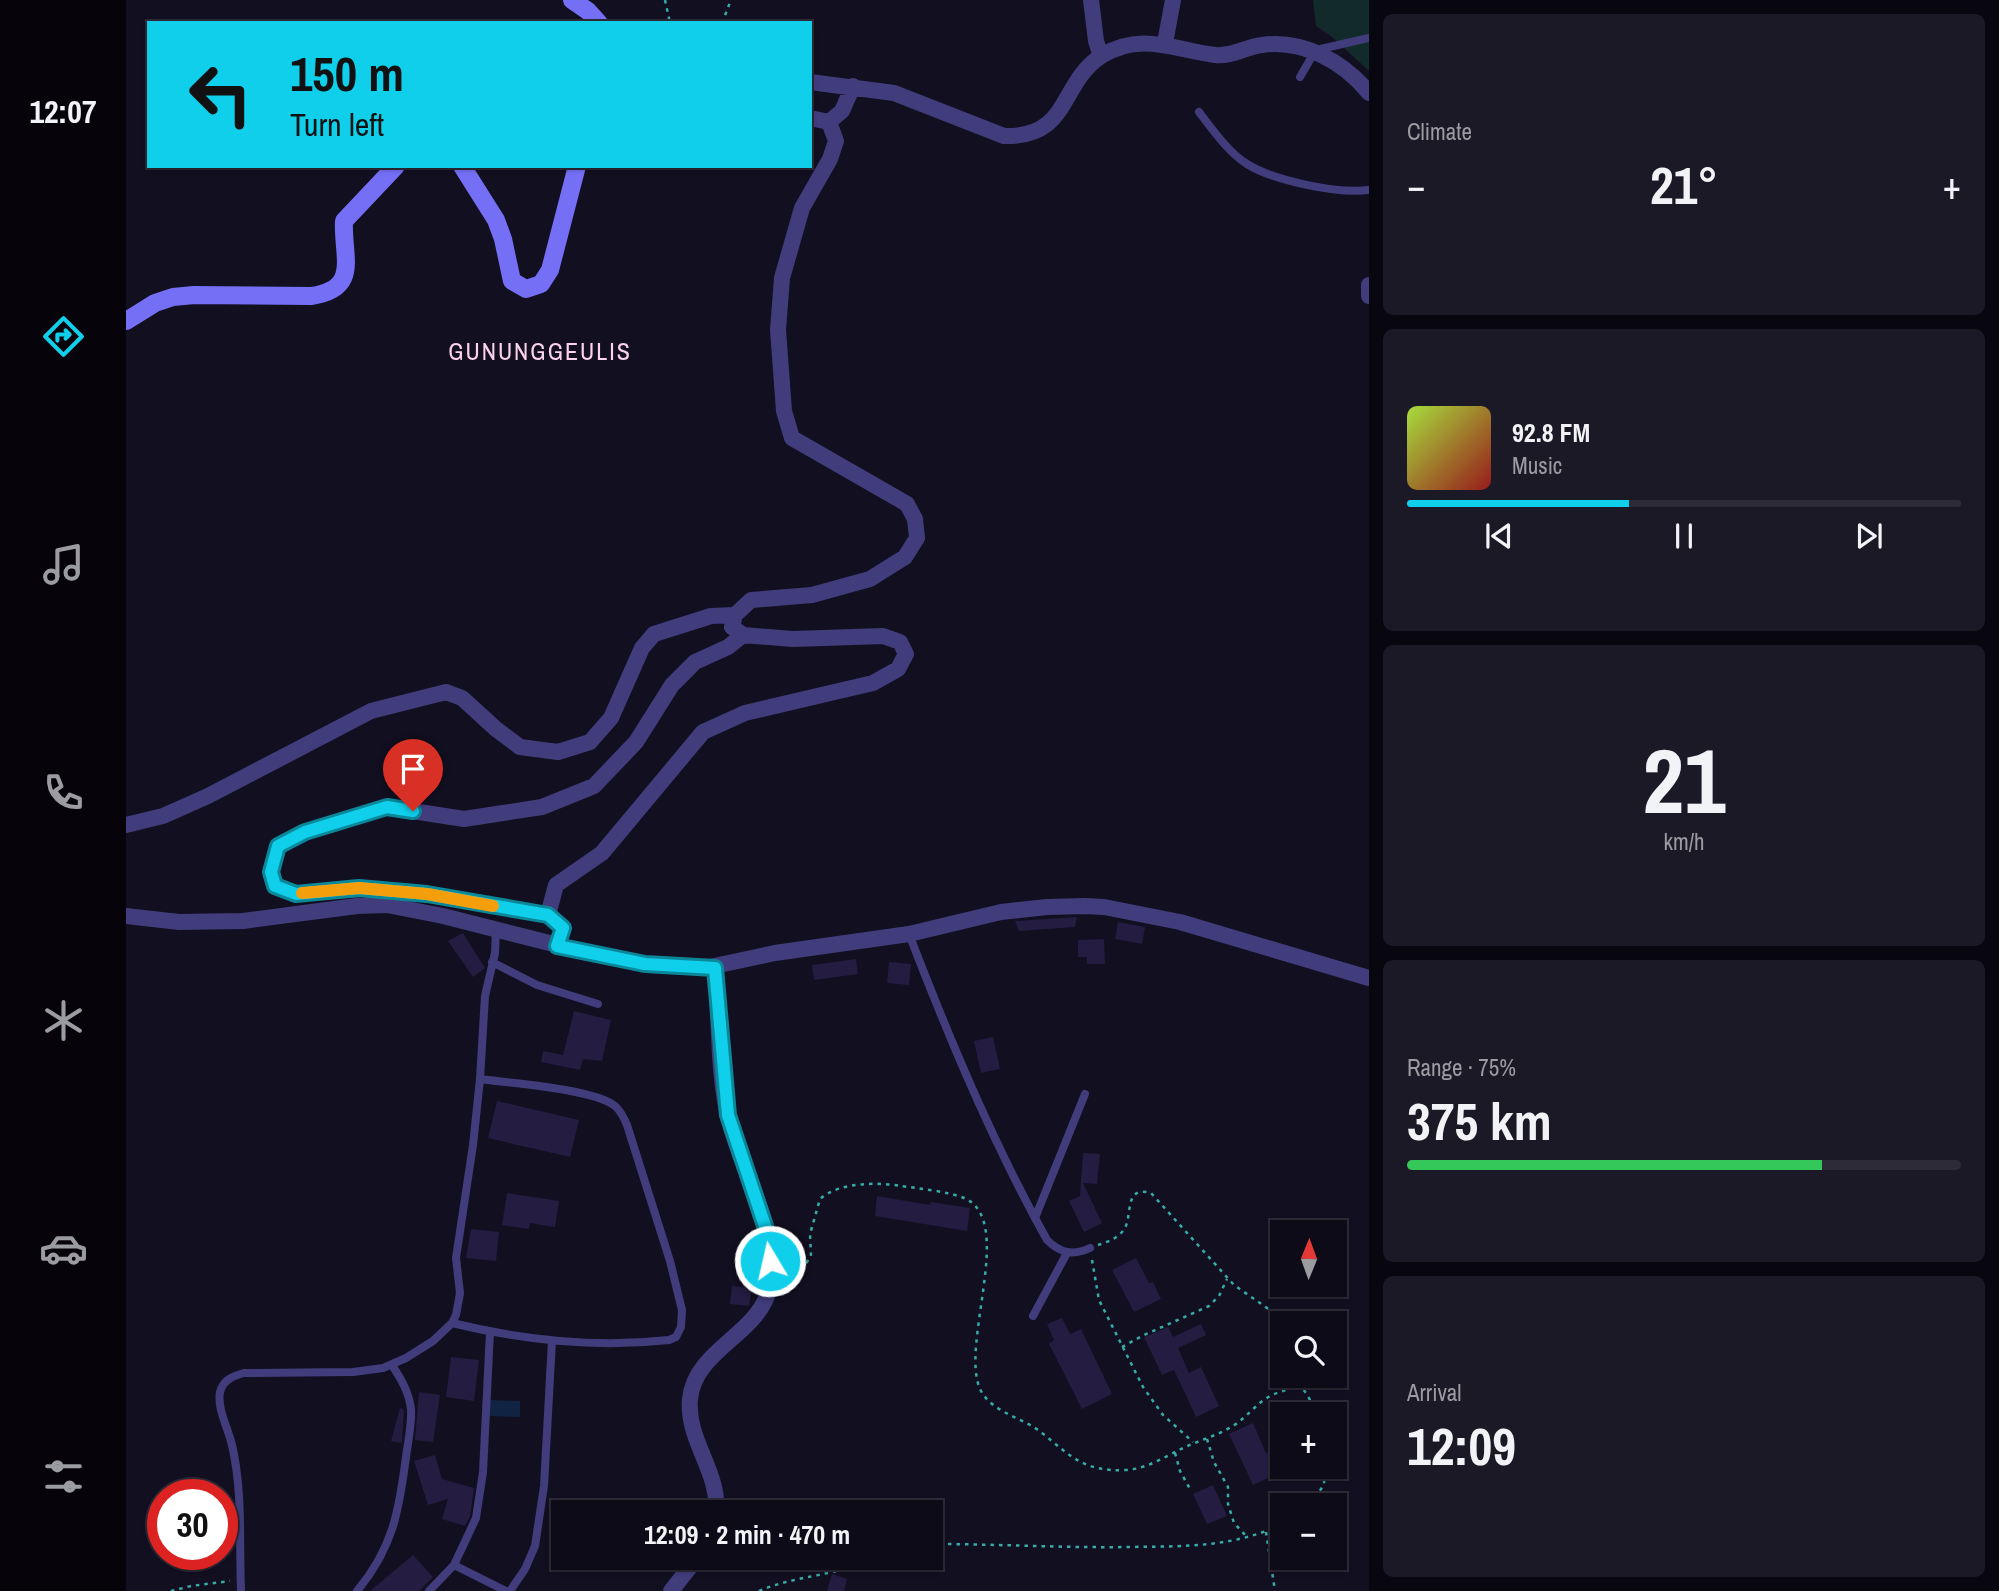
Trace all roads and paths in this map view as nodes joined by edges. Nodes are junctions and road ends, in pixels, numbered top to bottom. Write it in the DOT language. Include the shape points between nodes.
graph roads {
  1 [pos="572,0"];
  2 [pos="665,0"];
  3 [pos="731,0"];
  4 [pos="1091,0"];
  5 [pos="1173,0"];
  6 [pos="597,21"];
  7 [pos="670,21"];
  8 [pos="723,21"];
  9 [pos="1369,38"];
  10 [pos="1165,43"];
  11 [pos="1312,52"];
  12 [pos="1101,56"];
  13 [pos="1300,77"];
  14 [pos="812,82"];
  15 [pos="853,86"];
  16 [pos="1369,93"];
  17 [pos="1199,113"];
  18 [pos="812,118"];
  19 [pos="829,122"];
  20 [pos="394,168"];
  21 [pos="463,168"];
  22 [pos="576,168"];
  23 [pos="1369,190"];
  24 [pos="1369,285"];
  25 [pos="1369,296"];
  26 [pos="126,321"];
  27 [pos="735,615"];
  28 [pos="743,635"];
  29 [pos="126,825"];
  30 [pos="548,915"];
  31 [pos="126,916"];
  32 [pos="496,930"];
  33 [pos="909,934"];
  34 [pos="557,946"];
  35 [pos="492,962"];
  36 [pos="715,968"];
  37 [pos="1369,978"];
  38 [pos="598,1004"];
  39 [pos="480,1079"];
  40 [pos="1085,1094"];
  41 [pos="1035,1217"];
  42 [pos="1090,1248"];
  43 [pos="1067,1253"];
  44 [pos="1227,1278"];
  45 [pos="770,1285"];
  46 [pos="1270,1311"];
  47 [pos="1033,1316"];
  48 [pos="452,1323"];
  49 [pos="490,1332"];
  50 [pos="552,1340"];
  51 [pos="1122,1347"];
  52 [pos="392,1365"];
  53 [pos="1295,1388"];
  54 [pos="1207,1438"];
  55 [pos="1194,1443"];
  56 [pos="1175,1453"];
  57 [pos="1190,1489"];
  58 [pos="716,1500"];
  59 [pos="1270,1530"];
  60 [pos="1266,1532"];
  61 [pos="1248,1538"];
  62 [pos="943,1544"];
  63 [pos="454,1565"];
  64 [pos="688,1570"];
  65 [pos="837,1570"];
  66 [pos="240,1579"];
  67 [pos="171,1591"];
  68 [pos="241,1591"];
  69 [pos="357,1591"];
  70 [pos="429,1591"];
  71 [pos="508,1591"];
  72 [pos="671,1591"];
  73 [pos="759,1591"];
  74 [pos="1275,1591"];
  1 -- 6 [label="main road"];
  2 -- 7 [label="path"];
  3 -- 8 [label="path"];
  4 -- 12 [label="street"];
  5 -- 10 [label="street"];
  9 -- 11 [label="lane"];
  10 -- 11 [label="street" via="1217,55 1270,44"];
  10 -- 12 [label="street" via="1128,45"];
  11 -- 13 [label="lane"];
  11 -- 16 [label="street" via="1337,62"];
  12 -- 15 [label="street" via="1049,123 1023,136 1004,135 894,93"];
  14 -- 15 [label="street"];
  15 -- 19 [label="street" via="842,111"];
  17 -- 23 [label="lane" via="1234,153 1261,171 1333,190"];
  18 -- 19 [label="street"];
  19 -- 27 [label="street" via="836,141 802,208 782,278 778,330 784,411 792,438 906,504 915,519 917,538 905,557 870,579 813,595 751,600"];
  20 -- 26 [label="main road" via="344,221 346,276 335,288 312,296 173,297"];
  21 -- 22 [label="main road" via="496,220 512,281 526,289 541,284 550,270"];
  24 -- 25 [label="street"];
  27 -- 28 [label="street" via="732,627"];
  27 -- 29 [label="street" via="711,616 654,634 642,648 611,718 590,742 558,752 520,747 462,698 446,692 371,711 208,796 163,816"];
  28 -- 30 [label="street" via="793,639 883,636 900,642 906,654 898,669 873,683 745,713 703,732 602,853 556,885"];
  28 -- 30 [label="street" via="695,662 672,685 636,742 594,786 542,807 464,819 387,807 305,832 278,846 271,872 275,886 296,894 359,888 427,894"];
  30 -- 34 [label="street" via="563,928"];
  31 -- 32 [label="street" via="179,922 243,921 387,905"];
  32 -- 34 [label="street"];
  32 -- 35 [label="lane"];
  33 -- 36 [label="street" via="775,953"];
  33 -- 37 [label="street" via="1023,909 1104,907 1180,922"];
  33 -- 41 [label="lane" via="954,1044"];
  34 -- 36 [label="street" via="645,964"];
  35 -- 38 [label="lane" via="537,985"];
  35 -- 39 [label="lane"];
  36 -- 45 [label="street" via="726,1107 766,1229"];
  39 -- 48 [label="lane" via="456,1258 459,1305"];
  39 -- 50 [label="lane" via="584,1094 614,1105 627,1125 670,1261 682,1310 676,1337 659,1341"];
  40 -- 41 [label="lane"];
  41 -- 43 [label="lane" via="1047,1240"];
  42 -- 43 [label="lane"];
  42 -- 44 [label="path" via="1123,1231 1130,1200 1146,1191 1159,1199"];
  42 -- 51 [label="path" via="1099,1300"];
  43 -- 47 [label="lane"];
  44 -- 46 [label="path"];
  44 -- 51 [label="path" via="1209,1306"];
  45 -- 56 [label="path" via="782,1288 792,1284 805,1268 815,1211 820,1199 836,1189 874,1183 964,1198 978,1211 987,1244 977,1340 979,1384 987,1398 1036,1428 1068,1455 1093,1467 1136,1469"];
  45 -- 58 [label="street" via="762,1310 708,1361 693,1384 690,1420"];
  48 -- 49 [label="lane"];
  48 -- 52 [label="lane" via="433,1341"];
  49 -- 50 [label="lane"];
  49 -- 63 [label="lane" via="481,1494 476,1518"];
  50 -- 71 [label="lane" via="542,1499 530,1559"];
  51 -- 55 [label="path" via="1151,1400"];
  52 -- 66 [label="lane" via="353,1372 244,1373 225,1382 220,1402 236,1464"];
  52 -- 69 [label="lane" via="407,1389 411,1409 400,1504 381,1558"];
  53 -- 54 [label="path" via="1269,1397 1231,1427"];
  54 -- 55 [label="path"];
  54 -- 61 [label="path" via="1228,1487 1234,1523"];
  55 -- 56 [label="path"];
  56 -- 57 [label="path"];
  59 -- 60 [label="path"];
  60 -- 61 [label="path"];
  60 -- 74 [label="path"];
  61 -- 62 [label="path" via="1179,1546"];
  63 -- 70 [label="lane"];
  63 -- 71 [label="lane"];
  64 -- 72 [label="street"];
  65 -- 73 [label="path"];
  66 -- 67 [label="path"];
  66 -- 68 [label="lane"];
}
